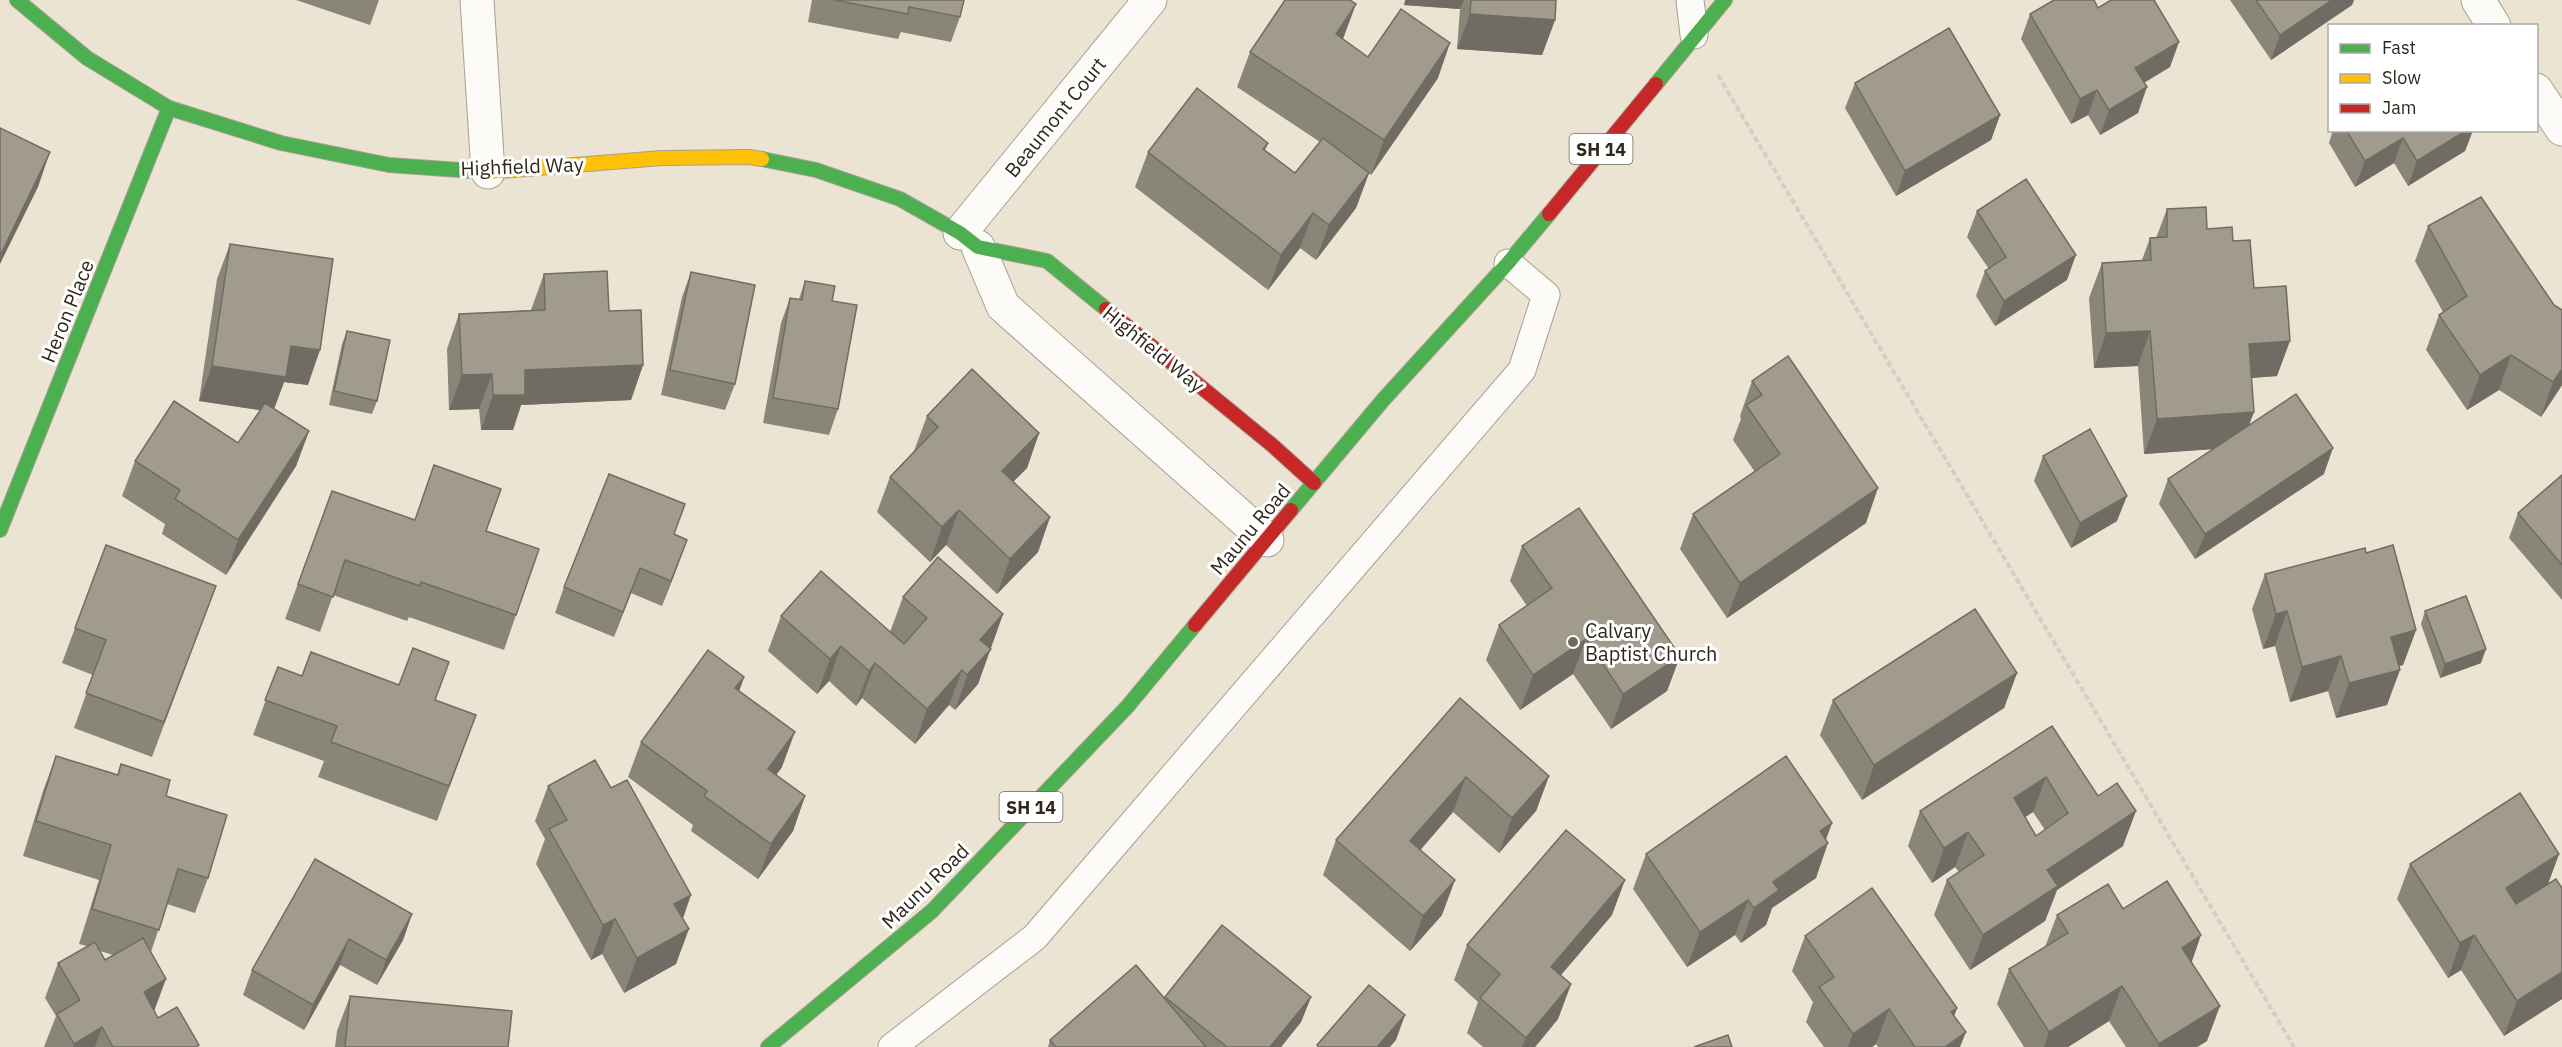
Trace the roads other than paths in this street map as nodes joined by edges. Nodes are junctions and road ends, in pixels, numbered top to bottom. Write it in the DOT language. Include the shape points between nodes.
graph roads {
  1 [pos="17,0"];
  2 [pos="477,0"];
  3 [pos="1150,0"];
  4 [pos="1690,0"];
  5 [pos="1725,0"];
  6 [pos="2478,0"];
  7 [pos="2493,24"];
  8 [pos="1694,35"];
  9 [pos="2538,93"];
  10 [pos="169,108"];
  11 [pos="2562,129"];
  12 [pos="488,172"];
  13 [pos="969,240"];
  14 [pos="1508,263"];
  15 [pos="1314,483"];
  16 [pos="0,530"];
  17 [pos="1267,540"];
  18 [pos="768,1047"];
  19 [pos="892,1047"];
  1 -- 10 [label="street, Highfield Way" via="87,58"];
  2 -- 12 [label="street"];
  3 -- 13 [label="street, Beaumont Court"];
  4 -- 8 [label="lane"];
  5 -- 8 [label="street, Maunu Road / SH 14"];
  6 -- 7 [label="street"];
  8 -- 14 [label="street, Maunu Road / SH 14"];
  9 -- 11 [label="street"];
  10 -- 12 [label="street, Highfield Way" via="280,142 389,165"];
  10 -- 16 [label="street, Heron Place"];
  12 -- 13 [label="street, Highfield Way" via="662,158 749,158 816,170 900,199"];
  13 -- 15 [label="street, Highfield Way" via="1047,261"];
  13 -- 17 [label="street" via="1003,306"];
  14 -- 15 [label="street, Maunu Road / SH 14" via="1383,400"];
  14 -- 19 [label="lane" via="1546,295 1522,370 1035,937"];
  15 -- 17 [label="street, Maunu Road / SH 14"];
  17 -- 18 [label="street, Maunu Road / SH 14" via="1127,707 932,911"];
}
